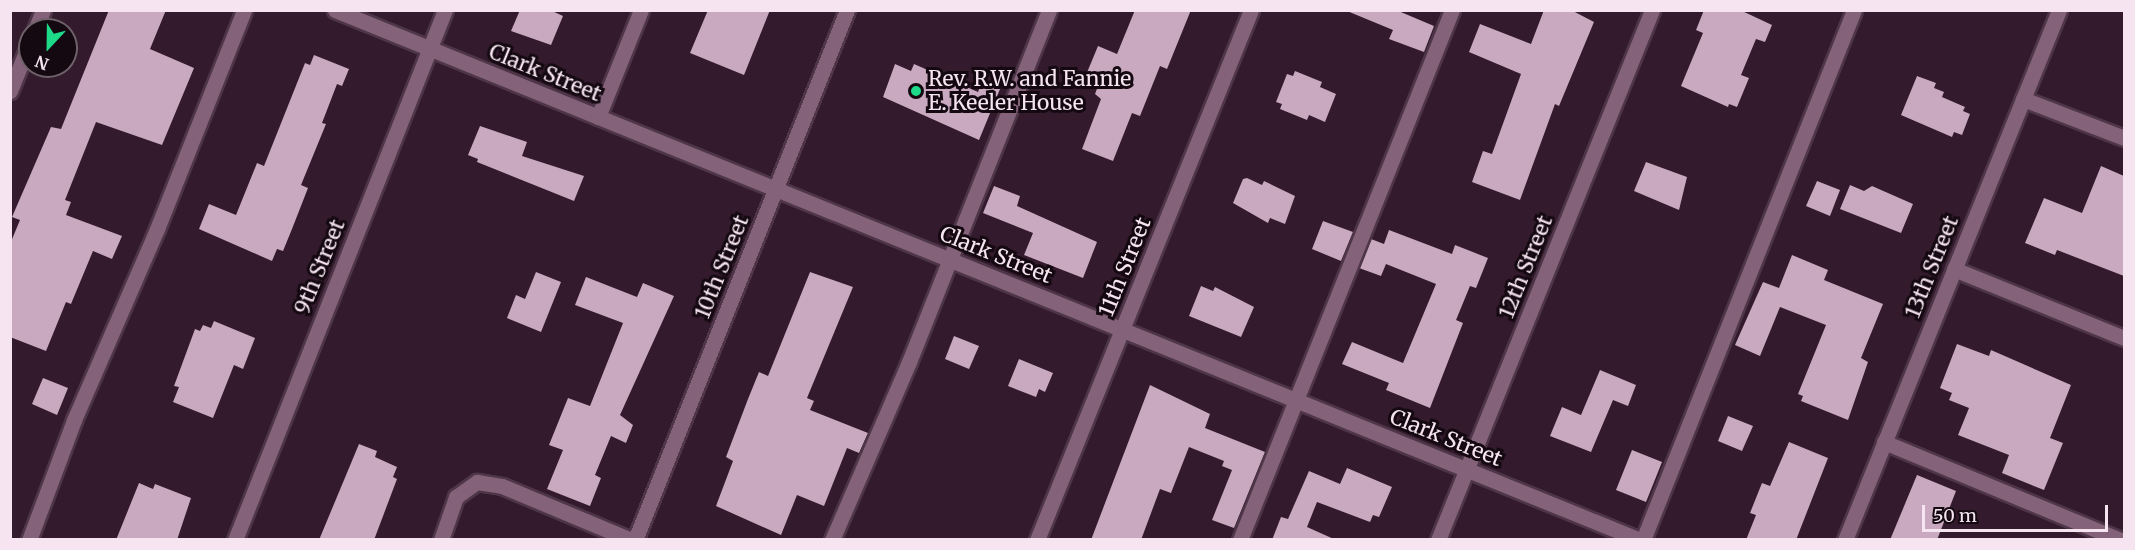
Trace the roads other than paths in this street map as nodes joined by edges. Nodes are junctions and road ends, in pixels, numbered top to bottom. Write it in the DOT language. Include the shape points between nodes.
graph roads {
  1 [pos="244,10"];
  2 [pos="335,10"];
  3 [pos="445,10"];
  4 [pos="641,10"];
  5 [pos="847,10"];
  6 [pos="1048,10"];
  7 [pos="1251,10"];
  8 [pos="1452,10"];
  9 [pos="1652,10"];
  10 [pos="1854,10"];
  11 [pos="2059,10"];
  12 [pos="430,49"];
  13 [pos="18,71"];
  14 [pos="10,91"];
  15 [pos="2023,99"];
  16 [pos="598,117"];
  17 [pos="2124,138"];
  18 [pos="776,188"];
  19 [pos="949,259"];
  20 [pos="1954,269"];
  21 [pos="1123,330"];
  22 [pos="2124,338"];
  23 [pos="1295,399"];
  24 [pos="1884,442"];
  25 [pos="1467,470"];
  26 [pos="29,540"];
  27 [pos="235,540"];
  28 [pos="441,540"];
  29 [pos="633,540"];
  30 [pos="832,540"];
  31 [pos="1037,540"];
  32 [pos="1240,540"];
  33 [pos="1438,540"];
  34 [pos="1642,540"];
  35 [pos="1845,540"];
  36 [pos="2121,540"];
  1 -- 26 [label="street" via="157,229 74,420"];
  2 -- 12 [label="street, Clark Street"];
  3 -- 12 [label="street, 9th Street"];
  4 -- 16 [label="street"];
  5 -- 18 [label="street, 10th Street"];
  6 -- 19 [label="street"];
  7 -- 21 [label="street, 11th Street"];
  8 -- 23 [label="street"];
  9 -- 25 [label="street, 12th Street"];
  10 -- 34 [label="street"];
  11 -- 15 [label="street, 13th Street"];
  12 -- 16 [label="street, Clark Street"];
  12 -- 27 [label="street, 9th Street"];
  13 -- 14 [label="street"];
  15 -- 17 [label="street"];
  15 -- 20 [label="street, 13th Street"];
  16 -- 18 [label="street, Clark Street"];
  18 -- 19 [label="street, Clark Street"];
  18 -- 29 [label="street, 10th Street"];
  19 -- 21 [label="street, Clark Street"];
  19 -- 30 [label="street"];
  20 -- 22 [label="street"];
  20 -- 24 [label="street, 13th Street"];
  21 -- 23 [label="street, Clark Street"];
  21 -- 31 [label="street, 11th Street"];
  23 -- 25 [label="street, Clark Street"];
  23 -- 32 [label="street"];
  24 -- 35 [label="street, 13th Street"];
  24 -- 36 [label="street"];
  25 -- 33 [label="street, 12th Street"];
  25 -- 34 [label="street, Clark Street"];
  28 -- 29 [label="street" via="456,497 477,482 502,486"];
}
